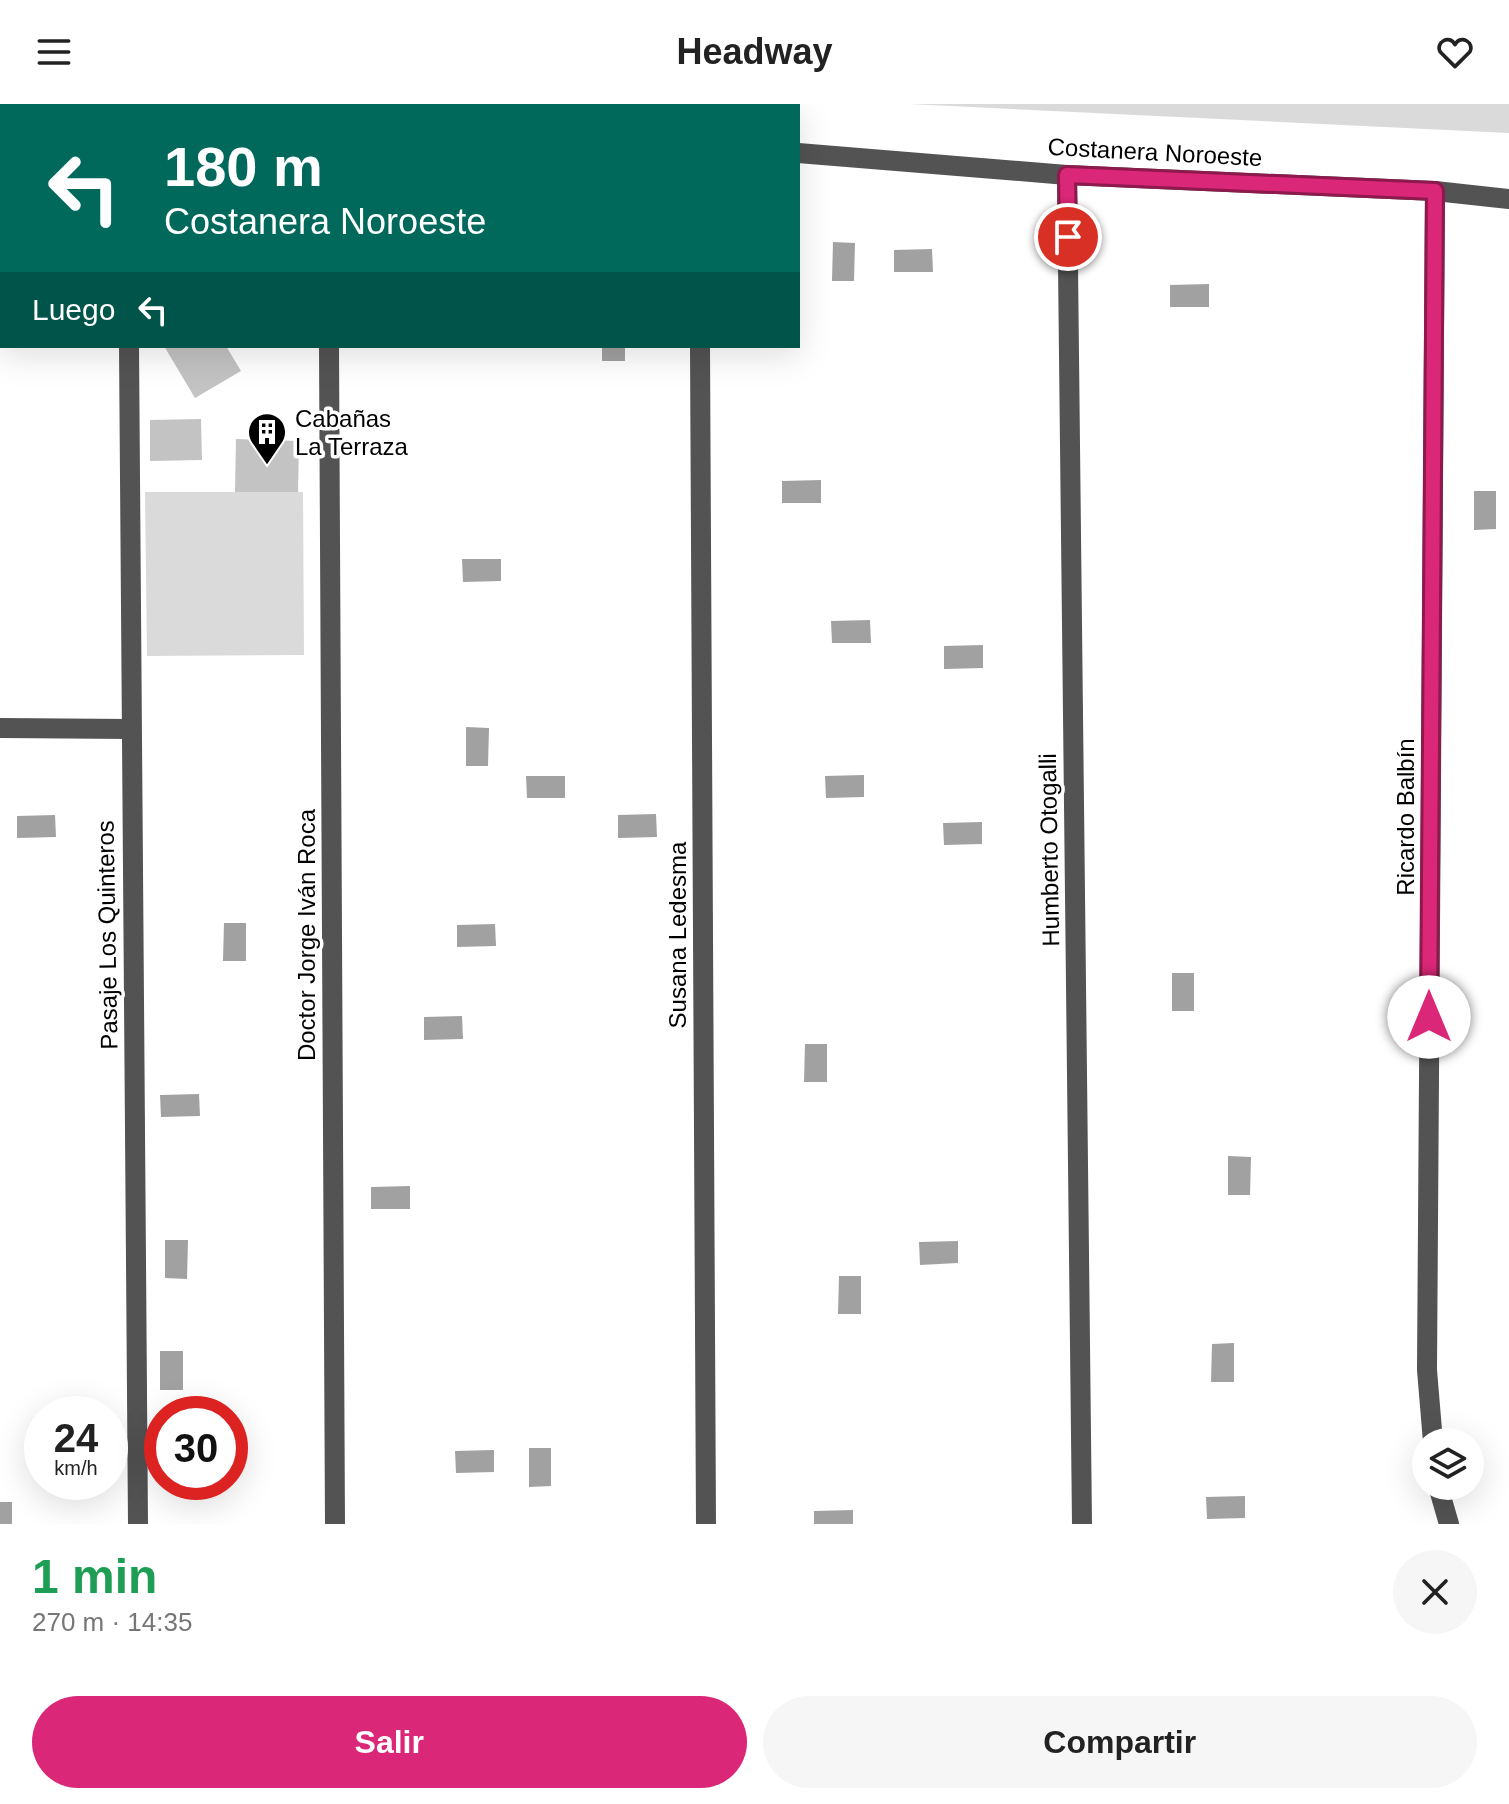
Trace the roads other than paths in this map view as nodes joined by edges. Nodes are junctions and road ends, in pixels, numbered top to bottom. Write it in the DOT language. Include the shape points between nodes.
graph roads {
  1 [pos="800,153"];
  2 [pos="1067,175"];
  3 [pos="1435,191"];
  4 [pos="1509,199"];
  5 [pos="129,348"];
  6 [pos="329,348"];
  7 [pos="700,348"];
  8 [pos="0,728"];
  9 [pos="130,729"];
  10 [pos="1432,1428"];
  11 [pos="1442,1500"];
  12 [pos="138,1524"];
  13 [pos="335,1524"];
  14 [pos="706,1524"];
  15 [pos="1082,1524"];
  16 [pos="1449,1524"];
  1 -- 2 [label="street, Costanera Noroeste"];
  2 -- 3 [label="street, Costanera Noroeste"];
  2 -- 15 [label="street, Humberto Otogalli"];
  3 -- 4 [label="street, Costanera Noroeste"];
  3 -- 10 [label="street, Ricardo Balbín" via="1427,1355"];
  5 -- 9 [label="street, Pasaje Los Quinteros"];
  6 -- 13 [label="street, Doctor Jorge Iván Roca"];
  7 -- 14 [label="street, Susana Ledesma"];
  8 -- 9 [label="street"];
  9 -- 12 [label="street, Pasaje Los Quinteros"];
  11 -- 16 [label="street"];
}
